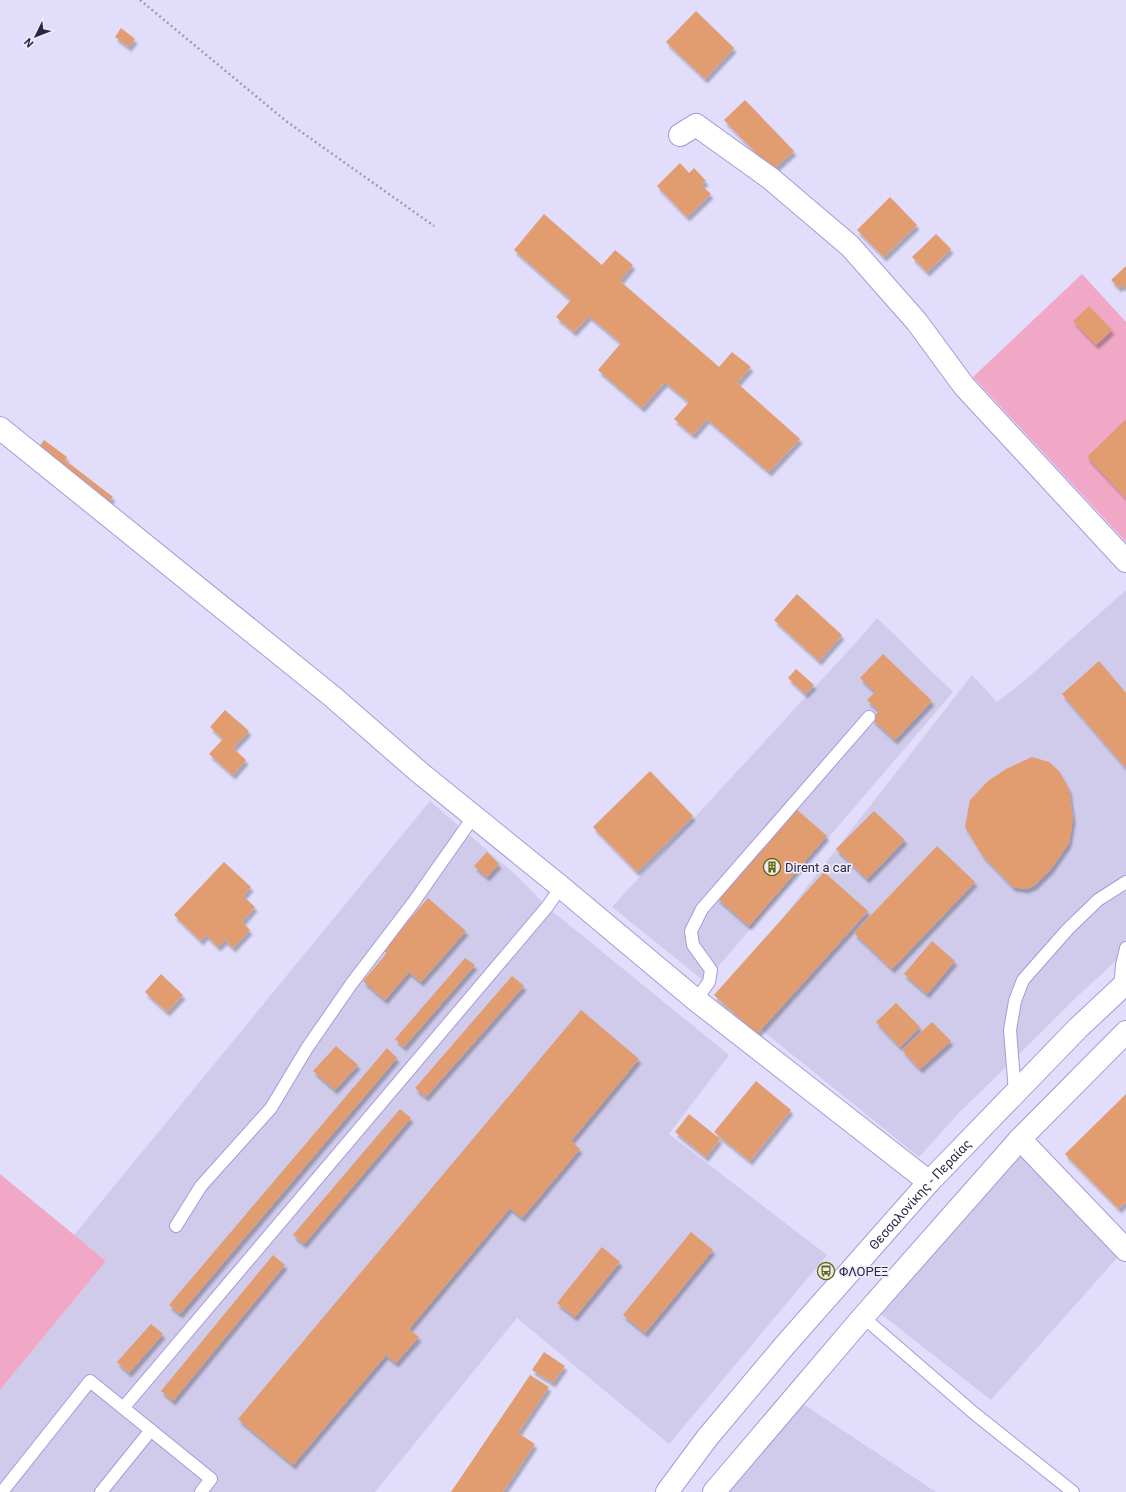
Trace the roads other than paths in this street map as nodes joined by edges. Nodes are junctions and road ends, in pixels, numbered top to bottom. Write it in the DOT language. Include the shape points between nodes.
graph roads {
  1 [pos="680,135"];
  2 [pos="0,428"];
  3 [pos="1126,561"];
  4 [pos="869,717"];
  5 [pos="474,816"];
  6 [pos="1126,882"];
  7 [pos="561,887"];
  8 [pos="1126,948"];
  9 [pos="1123,986"];
  10 [pos="696,1000"];
  11 [pos="1126,1032"];
  12 [pos="1015,1092"];
  13 [pos="1020,1139"];
  14 [pos="928,1182"];
  15 [pos="176,1226"];
  16 [pos="1126,1250"];
  17 [pos="863,1317"];
  18 [pos="124,1407"];
  19 [pos="152,1430"];
  20 [pos="2,1492"];
  21 [pos="101,1492"];
  22 [pos="201,1492"];
  23 [pos="667,1492"];
  24 [pos="714,1492"];
  25 [pos="1073,1492"];
  1 -- 3 [label="street" via="696,125 770,178 850,246 916,322 964,386"];
  2 -- 5 [label="street" via="333,697"];
  4 -- 10 [label="lane" via="702,909 691,931 693,945 711,970 709,982"];
  5 -- 7 [label="street"];
  5 -- 15 [label="lane" via="352,983 307,1048 271,1108 201,1186"];
  6 -- 12 [label="lane" via="1098,900 1022,980 1010,1030"];
  7 -- 10 [label="street"];
  7 -- 18 [label="lane" via="542,913"];
  8 -- 9 [label="lane" via="1122,965"];
  9 -- 12 [label="street, Θεσσαλονίκης - Περαίας"];
  10 -- 14 [label="street"];
  11 -- 13 [label="street"];
  12 -- 14 [label="street, Θεσσαλονίκης - Περαίας"];
  13 -- 16 [label="street"];
  13 -- 17 [label="street"];
  14 -- 23 [label="street, Θεσσαλονίκης - Περαίας" via="776,1355"];
  17 -- 24 [label="street"];
  17 -- 25 [label="lane" via="975,1414"];
  18 -- 19 [label="lane"];
  18 -- 20 [label="lane" via="90,1381"];
  19 -- 21 [label="lane"];
  19 -- 22 [label="lane" via="211,1480"];
}
